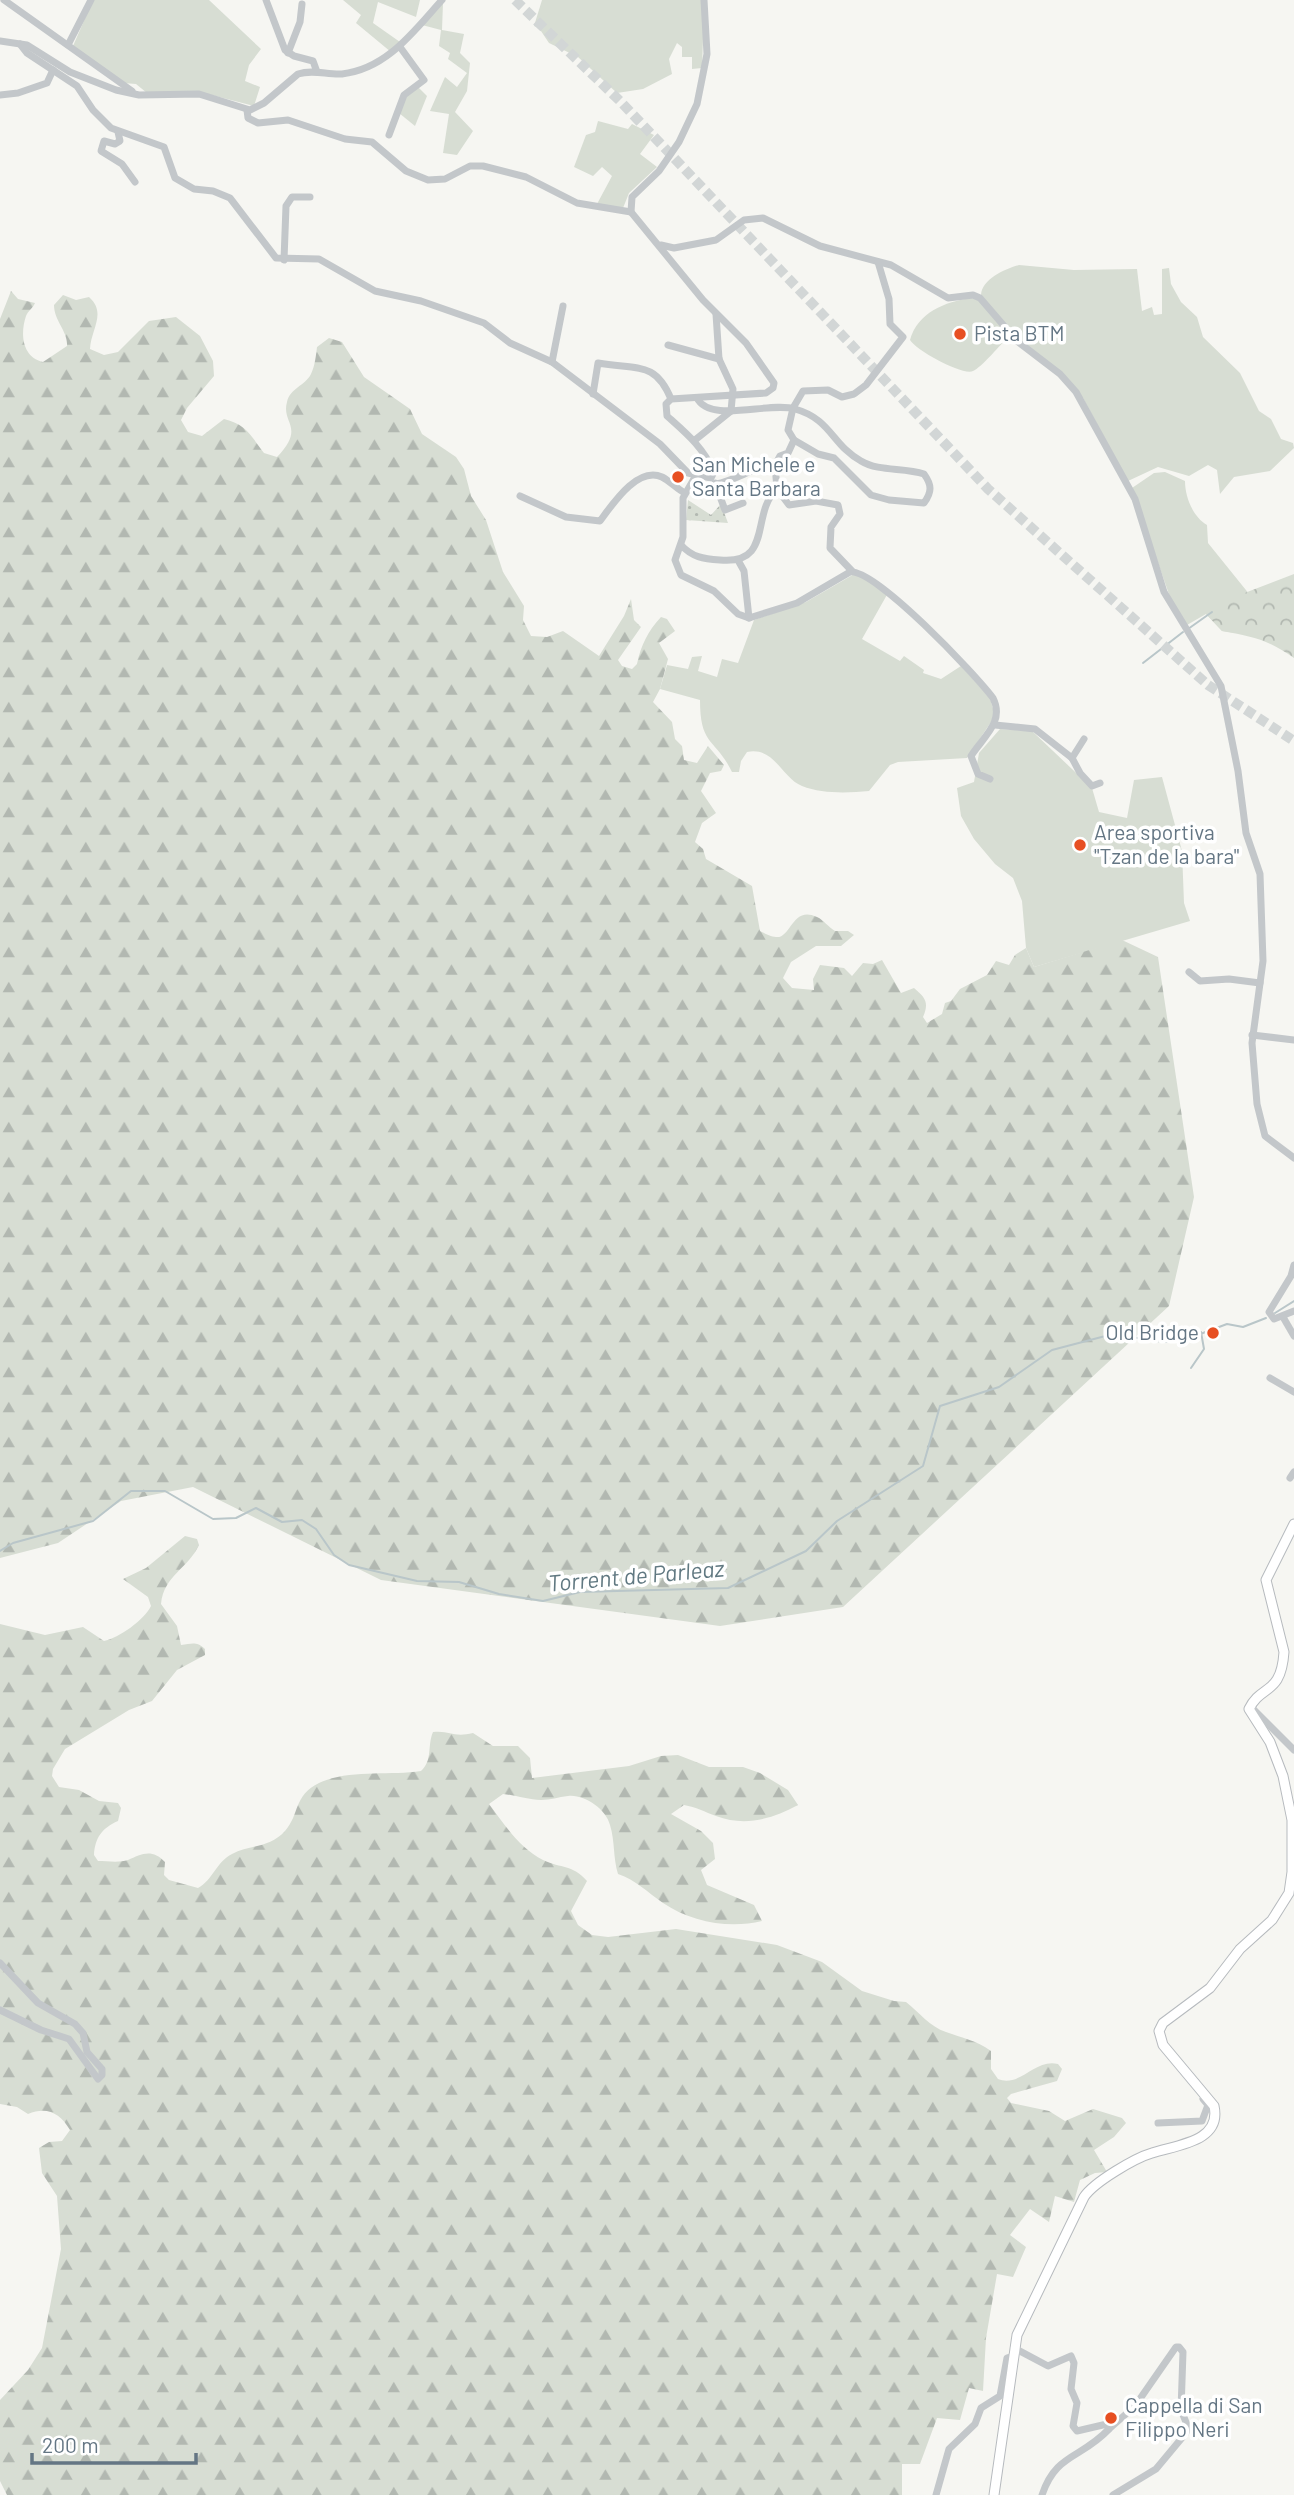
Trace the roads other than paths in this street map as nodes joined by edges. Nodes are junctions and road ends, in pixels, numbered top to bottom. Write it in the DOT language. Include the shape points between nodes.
graph roads {
  1 [pos="4,0"];
  2 [pos="92,0"];
  3 [pos="266,0"];
  4 [pos="442,0"];
  5 [pos="704,0"];
  6 [pos="302,4"];
  7 [pos="0,41"];
  8 [pos="20,44"];
  9 [pos="68,45"];
  10 [pos="400,47"];
  11 [pos="288,53"];
  12 [pos="53,70"];
  13 [pos="317,72"];
  14 [pos="0,95"];
  15 [pos="139,95"];
  16 [pos="247,110"];
  17 [pos="118,132"];
  18 [pos="388,135"];
  19 [pos="135,182"];
  20 [pos="310,197"];
  21 [pos="631,212"];
  22 [pos="660,245"];
  23 [pos="284,260"];
  24 [pos="878,261"];
  25 [pos="563,306"];
  26 [pos="716,314"];
  27 [pos="668,345"];
  28 [pos="719,359"];
  29 [pos="552,362"];
  30 [pos="593,394"];
  31 [pos="733,396"];
  32 [pos="698,398"];
  33 [pos="671,399"];
  34 [pos="793,408"];
  35 [pos="731,411"];
  36 [pos="695,440"];
  37 [pos="794,440"];
  38 [pos="775,465"];
  39 [pos="695,477"];
  40 [pos="714,481"];
  41 [pos="777,489"];
  42 [pos="685,494"];
  43 [pos="520,496"];
  44 [pos="743,503"];
  45 [pos="681,545"];
  46 [pos="739,562"];
  47 [pos="852,571"];
  48 [pos="749,618"];
  49 [pos="995,725"];
  50 [pos="1084,739"];
  51 [pos="1072,758"];
  52 [pos="990,779"];
  53 [pos="1100,783"];
  54 [pos="1189,972"];
  55 [pos="1261,983"];
  56 [pos="1252,1033"];
  57 [pos="1294,1040"];
  58 [pos="1294,1158"];
  59 [pos="1294,1265"];
  60 [pos="1294,1311"];
  61 [pos="1283,1317"];
  62 [pos="1294,1336"];
  63 [pos="1270,1378"];
  64 [pos="1294,1392"];
  65 [pos="1294,1524"];
  66 [pos="1250,1706"];
  67 [pos="1294,1749"];
  68 [pos="0,1963"];
  69 [pos="0,2010"];
  70 [pos="1181,2066"];
  71 [pos="1158,2123"];
  72 [pos="1013,2352"];
  73 [pos="1108,2429"];
  74 [pos="936,2495"];
  75 [pos="994,2495"];
  76 [pos="1042,2495"];
  77 [pos="1113,2495"];
  1 -- 9 [label="street"];
  2 -- 9 [label="street"];
  3 -- 11 [label="street"];
  4 -- 10 [label="street"];
  5 -- 21 [label="street" via="707,54 697,104 659,171 632,197"];
  6 -- 11 [label="street"];
  7 -- 8 [label="street"];
  8 -- 12 [label="street" via="27,54"];
  8 -- 15 [label="street" via="70,72"];
  9 -- 15 [label="street"];
  10 -- 13 [label="street" via="363,68 343,74"];
  10 -- 18 [label="street" via="424,80 404,95"];
  11 -- 13 [label="street" via="313,61"];
  12 -- 14 [label="street" via="47,83"];
  12 -- 17 [label="street" via="77,86 99,117"];
  13 -- 16 [label="street" via="298,74 264,103"];
  15 -- 16 [label="street" via="200,94"];
  16 -- 21 [label="street" via="248,118 258,123 288,120 345,139 372,142 406,171 428,180 483,166 526,177 577,203"];
  17 -- 19 [label="street" via="120,141 104,141 102,151 122,164"];
  17 -- 23 [label="street" via="164,147 175,178 194,189 230,198 274,256"];
  20 -- 23 [label="street" via="292,197 286,206"];
  21 -- 22 [label="street"];
  22 -- 24 [label="street" via="674,248 716,240 744,220 763,218 820,246"];
  22 -- 26 [label="street"];
  23 -- 29 [label="street" via="319,260 375,291 484,323 510,343"];
  24 -- 34 [label="street" via="889,299 890,324 903,337 854,394 842,397 828,390 808,389"];
  24 -- 55 [label="street" via="948,298 973,295 984,301 1017,341 1076,391 1128,486 1164,592 1207,659 1223,694 1246,833 1260,874"];
  25 -- 29 [label="street"];
  26 -- 28 [label="street"];
  26 -- 31 [label="street" via="746,343 774,383 768,392"];
  27 -- 28 [label="street"];
  28 -- 31 [label="street"];
  29 -- 30 [label="street"];
  30 -- 33 [label="street" via="598,363 651,370"];
  30 -- 39 [label="street" via="660,443"];
  31 -- 32 [label="street"];
  31 -- 35 [label="street"];
  32 -- 33 [label="street"];
  32 -- 35 [label="street" via="708,408"];
  33 -- 36 [label="street" via="664,408 667,416"];
  34 -- 35 [label="street"];
  34 -- 37 [label="street" via="788,430"];
  34 -- 37 [label="street" via="825,423 862,462 924,474 930,492 924,503 871,495 834,458"];
  35 -- 36 [label="street"];
  36 -- 40 [label="street" via="710,463"];
  37 -- 38 [label="street"];
  38 -- 40 [label="street"];
  38 -- 41 [label="street"];
  39 -- 40 [label="street"];
  39 -- 42 [label="street"];
  40 -- 44 [label="street" via="725,510"];
  41 -- 46 [label="street" via="754,547"];
  41 -- 47 [label="street" via="791,506 816,501 838,505 840,514 831,527 830,548"];
  42 -- 43 [label="street" via="661,477 647,477 628,486 600,521 566,517"];
  42 -- 45 [label="street"];
  45 -- 46 [label="street" via="696,557"];
  45 -- 48 [label="street" via="676,560 681,575 714,591"];
  46 -- 48 [label="street" via="744,570"];
  47 -- 48 [label="street" via="797,603"];
  47 -- 49 [label="street" via="881,586 987,690 998,707"];
  49 -- 51 [label="street" via="1035,729"];
  49 -- 52 [label="street" via="971,756 978,774"];
  50 -- 51 [label="street"];
  51 -- 53 [label="street" via="1091,786"];
  54 -- 55 [label="street" via="1200,981"];
  55 -- 56 [label="street"];
  56 -- 57 [label="street"];
  56 -- 58 [label="street" via="1262,1129"];
  59 -- 61 [label="street" via="1269,1312 1274,1319"];
  60 -- 61 [label="street"];
  61 -- 62 [label="street"];
  63 -- 64 [label="street"];
  65 -- 66 [label="main road" via="1266,1580 1283,1663 1276,1684"];
  66 -- 67 [label="street"];
  66 -- 70 [label="main road" via="1283,1776 1292,1820 1292,1884 1279,1911 1245,1943 1210,1988 1163,2023 1160,2040"];
  68 -- 69 [label="street" via="38,2003 75,2024 102,2075 98,2079 92,2074 68,2039"];
  70 -- 71 [label="street" via="1208,2105 1206,2115 1199,2122"];
  70 -- 72 [label="main road" via="1214,2106 1212,2124 1194,2141 1150,2153 1088,2191 1020,2325"];
  72 -- 73 [label="street" via="1048,2366 1071,2356 1071,2389 1077,2403 1073,2426 1077,2431 1107,2424"];
  72 -- 74 [label="street" via="1007,2358 1000,2396 981,2408 975,2424 949,2449"];
  72 -- 75 [label="main road"];
  73 -- 76 [label="street" via="1055,2467"];
  73 -- 77 [label="street" via="1135,2406 1179,2347 1183,2352 1181,2410 1186,2433 1156,2469"];
}
